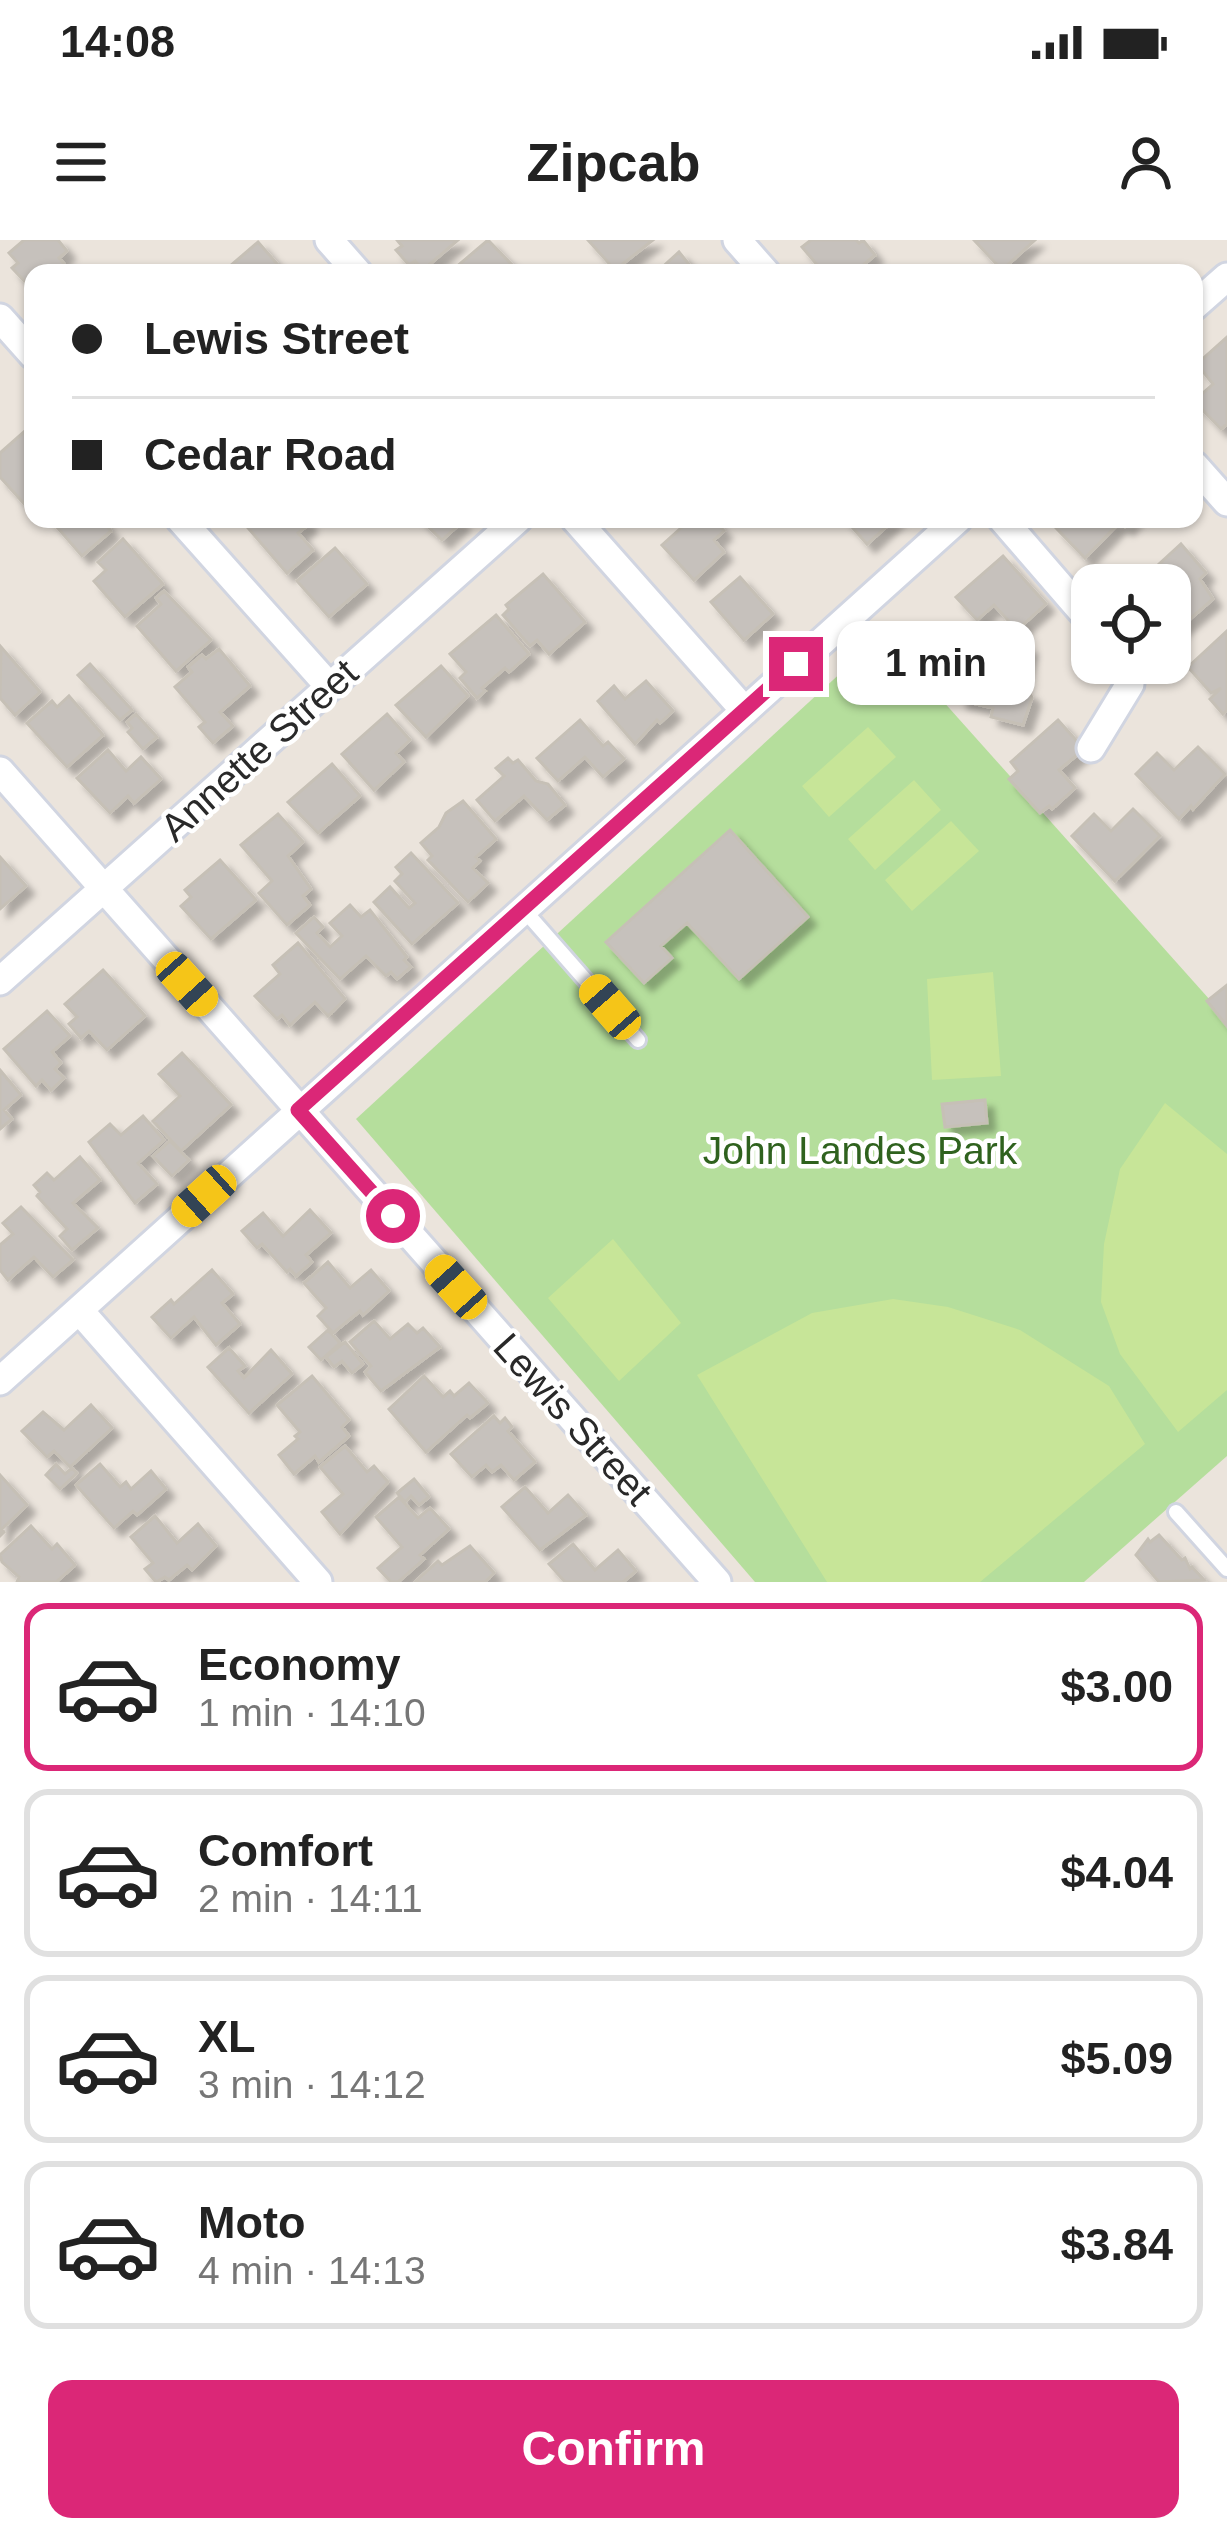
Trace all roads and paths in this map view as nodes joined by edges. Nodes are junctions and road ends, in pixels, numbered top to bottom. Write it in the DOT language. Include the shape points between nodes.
graph roads {
  1 [pos="329,240"];
  2 [pos="737,240"];
  3 [pos="350,264"];
  4 [pos="758,264"];
  5 [pos="1227,277"];
  6 [pos="1203,298"];
  7 [pos="0,318"];
  8 [pos="24,345"];
  9 [pos="1203,475"];
  10 [pos="1227,502"];
  11 [pos="188,528"];
  12 [pos="508,528"];
  13 [pos="583,528"];
  14 [pos="948,528"];
  15 [pos="1010,528"];
  16 [pos="1071,599"];
  17 [pos="1130,684"];
  18 [pos="329,686"];
  19 [pos="745,711"];
  20 [pos="1091,748"];
  21 [pos="0,771"];
  22 [pos="104,889"];
  23 [pos="524,910"];
  24 [pos="0,981"];
  25 [pos="638,1040"];
  26 [pos="298,1110"];
  27 [pos="79,1310"];
  28 [pos="0,1382"];
  29 [pos="1176,1512"];
  30 [pos="1227,1569"];
  31 [pos="318,1582"];
  32 [pos="717,1582"];
  1 -- 3 [label="street"];
  2 -- 4 [label="street"];
  5 -- 6 [label="street"];
  7 -- 8 [label="street"];
  9 -- 10 [label="street"];
  11 -- 18 [label="street"];
  12 -- 18 [label="street, Annette Street"];
  13 -- 19 [label="street"];
  14 -- 19 [label="street"];
  15 -- 16 [label="street"];
  17 -- 20 [label="street"];
  18 -- 22 [label="street, Annette Street"];
  19 -- 23 [label="street"];
  21 -- 22 [label="street, Lewis Street"];
  22 -- 24 [label="street, Annette Street"];
  22 -- 26 [label="street, Lewis Street"];
  23 -- 25 [label="lane"];
  23 -- 26 [label="street"];
  26 -- 27 [label="street"];
  26 -- 32 [label="street, Lewis Street"];
  27 -- 28 [label="street"];
  27 -- 31 [label="street"];
  29 -- 30 [label="lane"];
}
